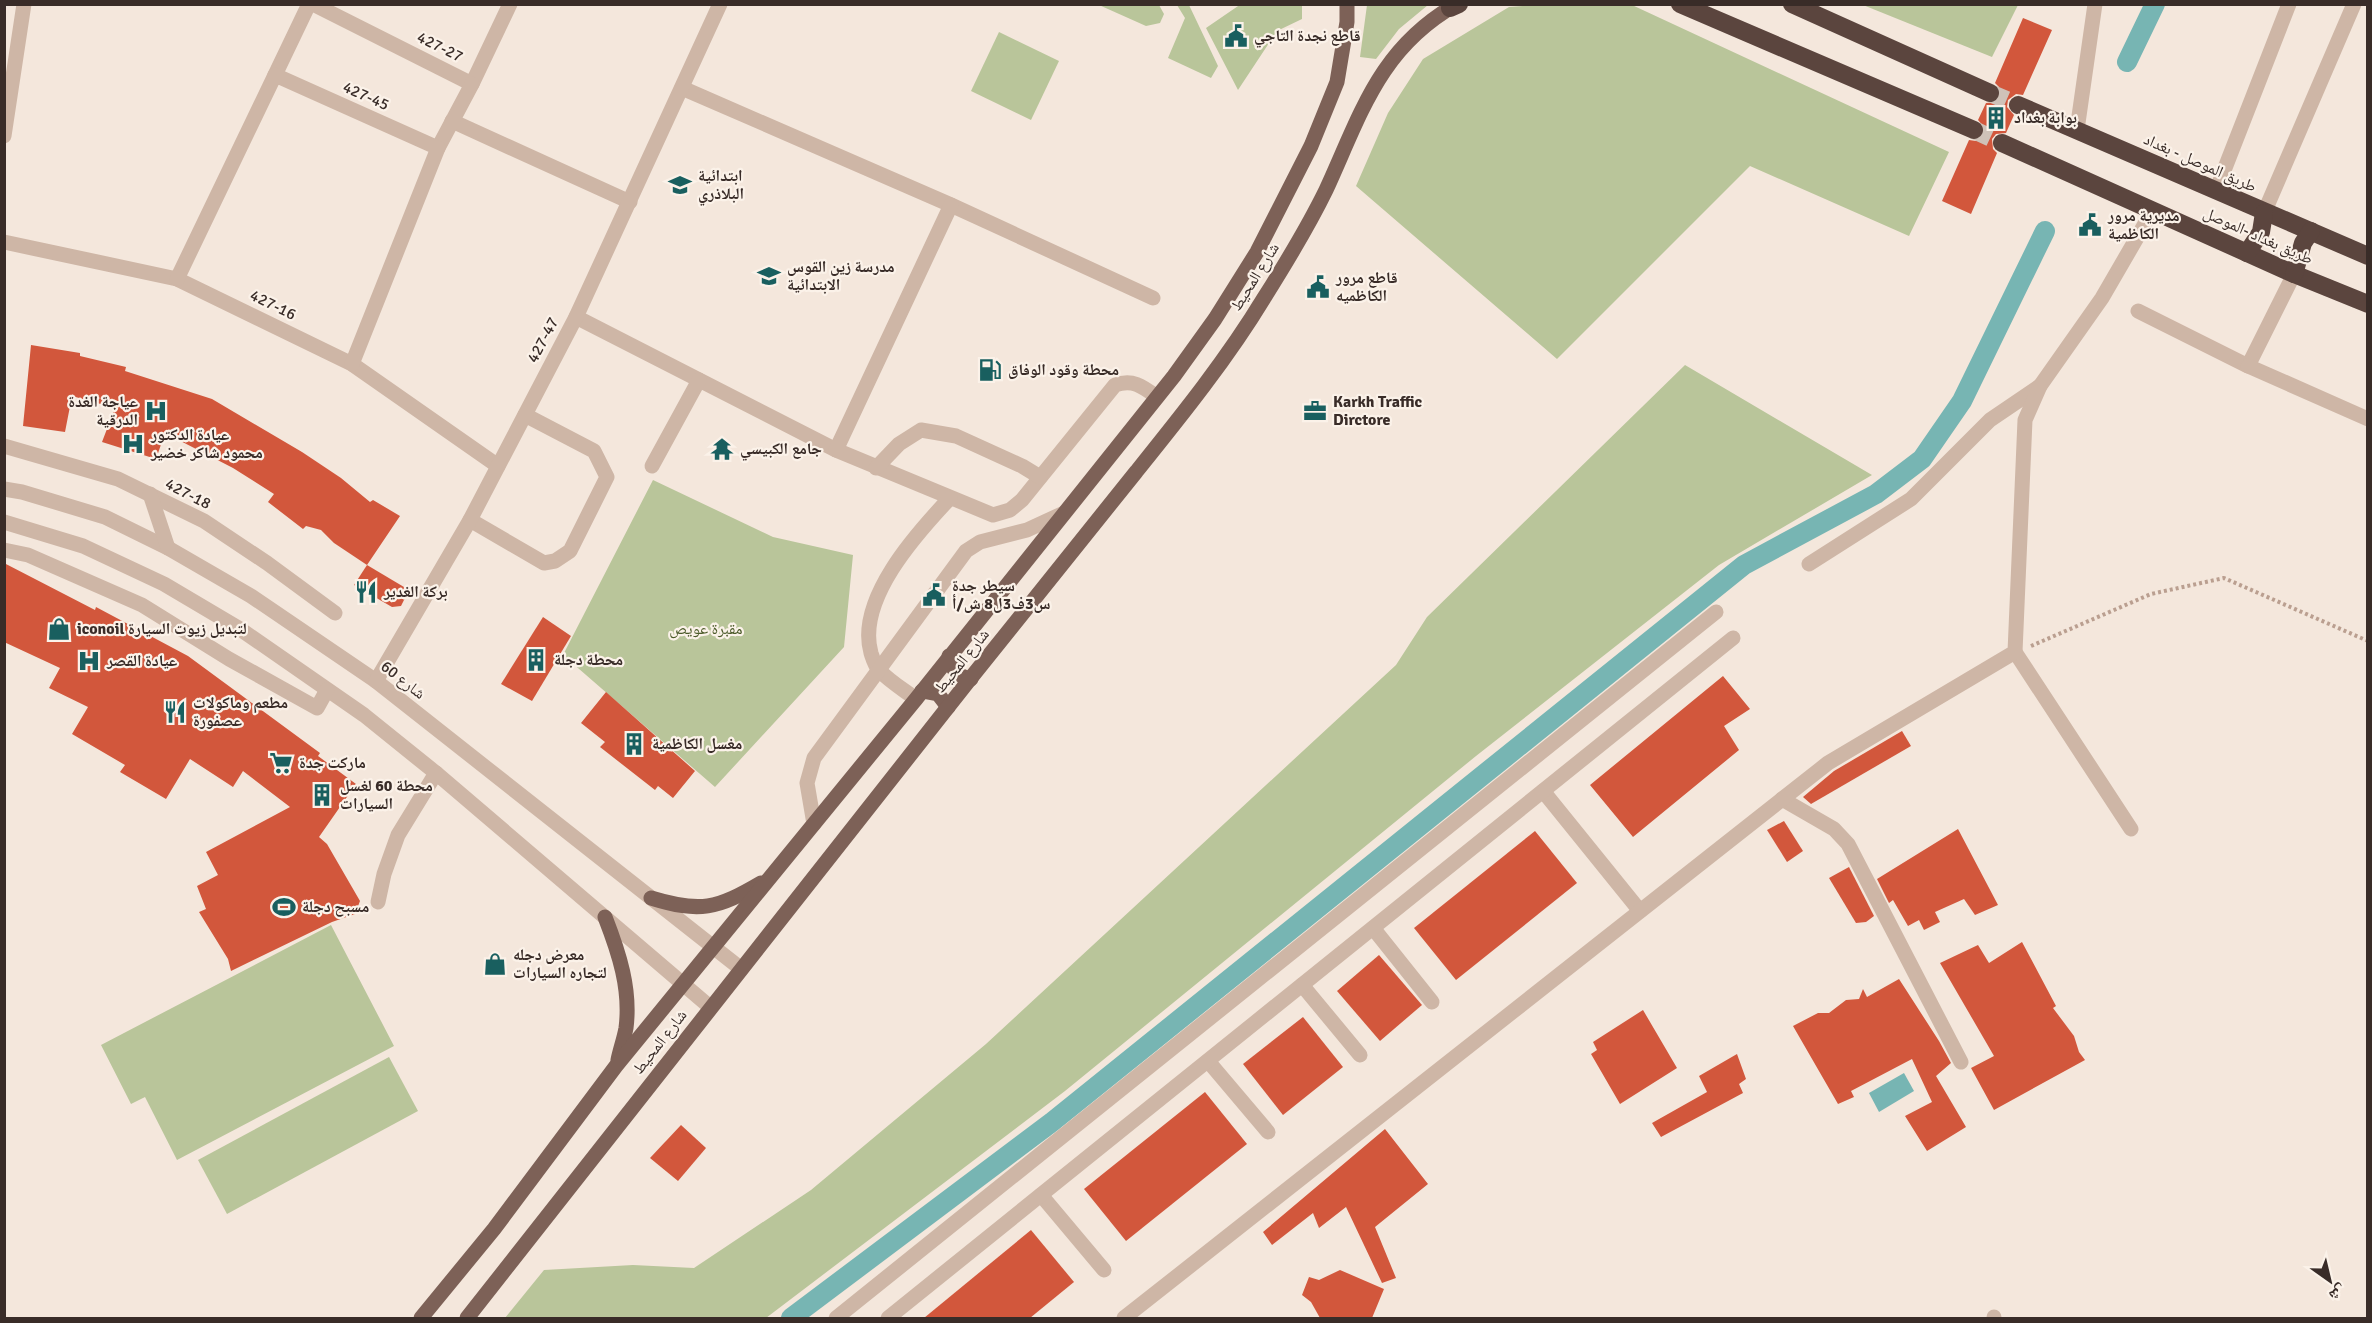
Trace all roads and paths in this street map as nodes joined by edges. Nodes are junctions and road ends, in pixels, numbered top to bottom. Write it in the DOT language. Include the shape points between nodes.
graph roads {
  1 [pos="24,4"];
  2 [pos="311,4"];
  3 [pos="510,4"];
  4 [pos="720,4"];
  5 [pos="1347,4"];
  6 [pos="1680,4"];
  7 [pos="1792,4"];
  8 [pos="2095,4"];
  9 [pos="2289,4"];
  10 [pos="2354,4"];
  11 [pos="1455,6"];
  12 [pos="275,75"];
  13 [pos="472,84"];
  14 [pos="682,88"];
  15 [pos="1990,93"];
  16 [pos="2018,105"];
  17 [pos="452,121"];
  18 [pos="1974,130"];
  19 [pos="2077,130"];
  20 [pos="4,136"];
  21 [pos="2002,143"];
  22 [pos="438,148"];
  23 [pos="2216,191"];
  24 [pos="630,202"];
  25 [pos="951,205"];
  26 [pos="2153,210"];
  27 [pos="2264,213"];
  28 [pos="2311,231"];
  29 [pos="4,242"];
  30 [pos="2247,253"];
  31 [pos="2367,256"];
  32 [pos="2294,274"];
  33 [pos="177,279"];
  34 [pos="1153,298"];
  35 [pos="2367,304"];
  36 [pos="2138,310"];
  37 [pos="576,317"];
  38 [pos="352,364"];
  39 [pos="2248,366"];
  40 [pos="699,380"];
  41 [pos="2040,386"];
  42 [pos="1157,397"];
  43 [pos="525,415"];
  44 [pos="2367,419"];
  45 [pos="4,446"];
  46 [pos="836,450"];
  47 [pos="498,466"];
  48 [pos="652,466"];
  49 [pos="876,468"];
  50 [pos="1040,477"];
  51 [pos="4,489"];
  52 [pos="150,495"];
  53 [pos="950,498"];
  54 [pos="1064,513"];
  55 [pos="470,520"];
  56 [pos="4,522"];
  57 [pos="168,548"];
  58 [pos="4,550"];
  59 [pos="1809,564"];
  60 [pos="1716,612"];
  61 [pos="335,613"];
  62 [pos="1732,638"];
  63 [pos="2367,641"];
  64 [pos="2015,652"];
  65 [pos="949,656"];
  66 [pos="878,670"];
  67 [pos="971,679"];
  68 [pos="376,681"];
  69 [pos="327,690"];
  70 [pos="919,695"];
  71 [pos="948,707"];
  72 [pos="436,773"];
  73 [pos="1543,791"];
  74 [pos="1782,799"];
  75 [pos="814,824"];
  76 [pos="2131,828"];
  77 [pos="771,877"];
  78 [pos="651,898"];
  79 [pos="378,902"];
  80 [pos="1640,911"];
  81 [pos="605,917"];
  82 [pos="1373,928"];
  83 [pos="712,946"];
  84 [pos="740,968"];
  85 [pos="684,984"];
  86 [pos="1302,985"];
  87 [pos="1432,1002"];
  88 [pos="710,1007"];
  89 [pos="1360,1055"];
  90 [pos="1208,1061"];
  91 [pos="1961,1062"];
  92 [pos="616,1066"];
  93 [pos="1268,1132"];
  94 [pos="1041,1195"];
  95 [pos="1104,1270"];
  96 [pos="421,1318"];
  97 [pos="467,1318"];
  98 [pos="836,1318"];
  99 [pos="888,1318"];
  100 [pos="1124,1318"];
  1 -- 20 [label="street"];
  2 -- 12 [label="street"];
  2 -- 13 [label="street, 427-27"];
  3 -- 13 [label="street, 427-27"];
  4 -- 14 [label="street, 427-47"];
  5 -- 42 [label="main road, شارع المحيط" via="1337,82 1311,146 1257,252"];
  6 -- 18 [label="highway"];
  7 -- 15 [label="highway"];
  8 -- 19 [label="street"];
  9 -- 23 [label="street"];
  10 -- 27 [label="street"];
  11 -- 67 [label="main road, شارع المحيط" via="1413,35 1383,70 1324,194 1262,302 1184,412"];
  12 -- 22 [label="street, 427-45"];
  12 -- 33 [label="street"];
  13 -- 17 [label="street"];
  14 -- 24 [label="street, 427-47"];
  14 -- 25 [label="street"];
  16 -- 19 [label="highway, طريق الموصل - بغداد"];
  17 -- 22 [label="street"];
  17 -- 24 [label="street"];
  19 -- 23 [label="highway, طريق الموصل - بغداد"];
  21 -- 26 [label="highway, طريق بغداد -الموصل"];
  22 -- 38 [label="street"];
  23 -- 27 [label="highway, طريق الموصل - بغداد"];
  24 -- 37 [label="street, 427-47"];
  25 -- 34 [label="street"];
  25 -- 46 [label="street"];
  26 -- 30 [label="highway, طريق بغداد -الموصل"];
  26 -- 41 [label="street" via="2102,298"];
  27 -- 28 [label="highway, طريق الموصل - بغداد"];
  27 -- 30 [label="highway" via="2261,232"];
  28 -- 31 [label="highway, طريق الموصل - بغداد"];
  28 -- 32 [label="highway" via="2303,243"];
  29 -- 33 [label="street, 427-16"];
  30 -- 32 [label="highway, طريق بغداد -الموصل"];
  32 -- 35 [label="highway, طريق بغداد -الموصل"];
  32 -- 39 [label="street"];
  33 -- 38 [label="street, 427-16"];
  36 -- 39 [label="street"];
  37 -- 40 [label="street"];
  37 -- 43 [label="street, 427-47"];
  38 -- 47 [label="street, 427-16"];
  39 -- 44 [label="street"];
  40 -- 46 [label="street"];
  40 -- 48 [label="street"];
  41 -- 59 [label="street" via="1990,420 1911,499"];
  41 -- 64 [label="street" via="2025,420"];
  42 -- 50 [label="street" via="1139,384 1127,381 1115,385"];
  42 -- 54 [label="main road, شارع المحيط"];
  43 -- 47 [label="street, 427-47"];
  43 -- 55 [label="street" via="594,451 607,477 570,551 544,563"];
  45 -- 52 [label="street, 427-18" via="118,479"];
  46 -- 49 [label="street"];
  47 -- 55 [label="street, 427-47"];
  49 -- 50 [label="street" via="899,444 921,430 956,436"];
  49 -- 53 [label="street"];
  50 -- 53 [label="street" via="1016,505 1002,514 986,513"];
  51 -- 57 [label="street, شارع 60" via="105,517"];
  52 -- 57 [label="street"];
  52 -- 61 [label="street, 427-18" via="204,521"];
  53 -- 66 [label="street" via="905,550 872,609 869,640"];
  54 -- 65 [label="main road, شارع المحيط"];
  54 -- 66 [label="street" via="1027,530 980,542 966,551"];
  55 -- 68 [label="street, 427-47"];
  56 -- 69 [label="street" via="83,546 164,584"];
  57 -- 68 [label="street, شارع 60" via="251,596"];
  58 -- 69 [label="street" via="28,555 142,605 317,708"];
  60 -- 98 [label="street"];
  62 -- 73 [label="street"];
  63 -- 64 [label="path" via="2224,578 2151,594"];
  64 -- 74 [label="street" via="1828,763"];
  64 -- 76 [label="street"];
  65 -- 67 [label="main road" via="955,672"];
  65 -- 70 [label="main road, شارع المحيط"];
  66 -- 70 [label="street"];
  66 -- 75 [label="street" via="810,766 807,783"];
  67 -- 71 [label="main road, شارع المحيط"];
  68 -- 78 [label="street, شارع 60"];
  69 -- 72 [label="street"];
  70 -- 71 [label="main road" via="938,694"];
  70 -- 75 [label="main road, شارع المحيط"];
  71 -- 84 [label="main road, شارع المحيط"];
  72 -- 79 [label="street" via="398,836"];
  72 -- 81 [label="street"];
  73 -- 80 [label="street"];
  73 -- 82 [label="street"];
  74 -- 80 [label="street"];
  74 -- 91 [label="street" via="1834,829 1848,844"];
  75 -- 77 [label="main road, شارع المحيط"];
  77 -- 78 [label="main road" via="732,900 705,908"];
  77 -- 83 [label="main road, شارع المحيط"];
  78 -- 83 [label="street, شارع 60"];
  80 -- 100 [label="street"];
  81 -- 85 [label="street"];
  81 -- 92 [label="main road" via="621,958 626,996 626,1028"];
  82 -- 86 [label="street"];
  82 -- 87 [label="street"];
  83 -- 84 [label="street, شارع 60"];
  83 -- 85 [label="main road, شارع المحيط"];
  84 -- 88 [label="main road, شارع المحيط"];
  85 -- 88 [label="street"];
  85 -- 92 [label="main road, شارع المحيط"];
  86 -- 89 [label="street"];
  86 -- 90 [label="street"];
  88 -- 97 [label="main road, شارع المحيط"];
  90 -- 93 [label="street"];
  90 -- 94 [label="street"];
  92 -- 96 [label="main road, شارع المحيط" via="494,1229"];
  94 -- 95 [label="street"];
  94 -- 99 [label="street"];
}
